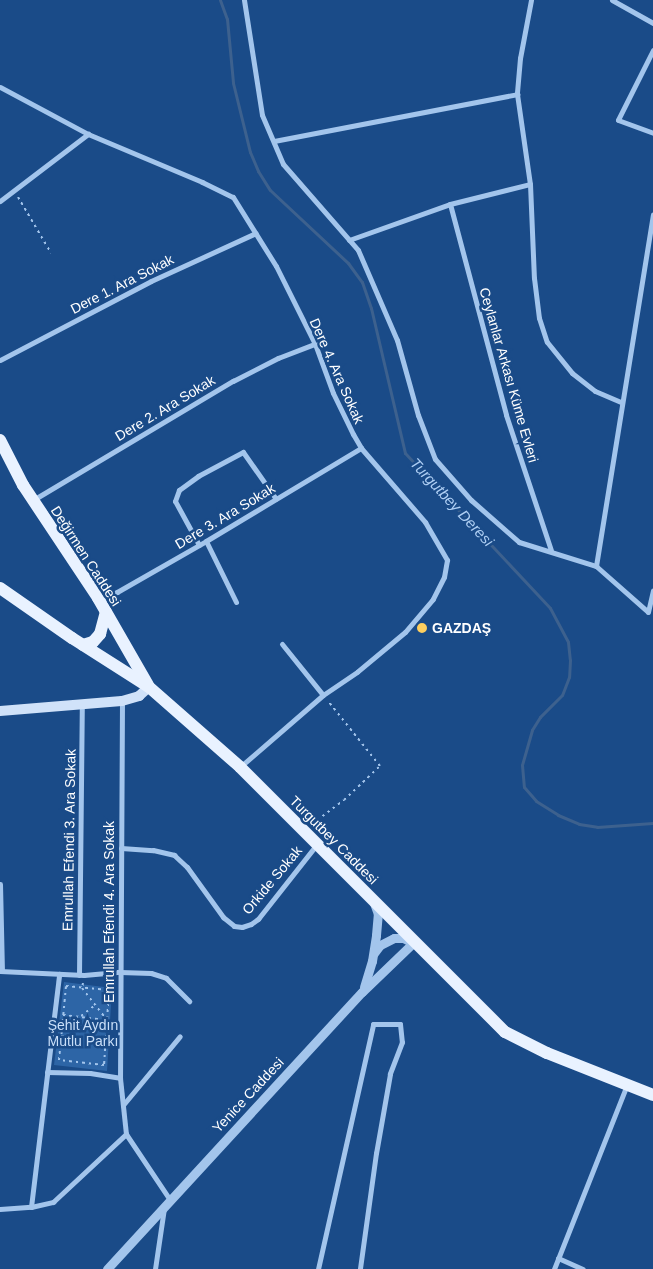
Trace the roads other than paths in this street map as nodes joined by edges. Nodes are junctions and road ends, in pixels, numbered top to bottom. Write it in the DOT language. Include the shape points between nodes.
graph roads {
  1 [pos="244,0"];
  2 [pos="531,0"];
  3 [pos="612,0"];
  4 [pos="653,23"];
  5 [pos="653,50"];
  6 [pos="0,87"];
  7 [pos="517,94"];
  8 [pos="653,133"];
  9 [pos="88,134"];
  10 [pos="274,142"];
  11 [pos="530,184"];
  12 [pos="0,201"];
  13 [pos="450,204"];
  14 [pos="653,215"];
  15 [pos="256,233"];
  16 [pos="349,240"];
  17 [pos="315,344"];
  18 [pos="0,360"];
  19 [pos="621,402"];
  20 [pos="0,440"];
  21 [pos="362,448"];
  22 [pos="276,499"];
  23 [pos="32,500"];
  24 [pos="206,541"];
  25 [pos="199,545"];
  26 [pos="551,550"];
  27 [pos="596,566"];
  28 [pos="0,588"];
  29 [pos="653,591"];
  30 [pos="98,598"];
  31 [pos="236,602"];
  32 [pos="106,612"];
  33 [pos="282,644"];
  34 [pos="83,645"];
  35 [pos="149,687"];
  36 [pos="323,696"];
  37 [pos="122,701"];
  38 [pos="82,705"];
  39 [pos="0,711"];
  40 [pos="240,767"];
  41 [pos="317,843"];
  42 [pos="120,848"];
  43 [pos="0,884"];
  44 [pos="372,900"];
  45 [pos="414,943"];
  46 [pos="374,953"];
  47 [pos="1,971"];
  48 [pos="120,972"];
  49 [pos="59,974"];
  50 [pos="81,975"];
  51 [pos="362,992"];
  52 [pos="189,1001"];
  53 [pos="180,1036"];
  54 [pos="47,1072"];
  55 [pos="120,1078"];
  56 [pos="627,1085"];
  57 [pos="653,1095"];
  58 [pos="123,1105"];
  59 [pos="126,1134"];
  60 [pos="167,1202"];
  61 [pos="31,1207"];
  62 [pos="0,1209"];
  63 [pos="558,1258"];
  64 [pos="107,1269"];
  65 [pos="155,1269"];
  66 [pos="318,1269"];
  67 [pos="360,1269"];
  68 [pos="554,1269"];
  69 [pos="583,1269"];
  1 -- 10 [label="street" via="262,115"];
  2 -- 7 [label="street"];
  3 -- 4 [label="street"];
  5 -- 8 [label="street" via="618,120"];
  6 -- 9 [label="street, Dere 4. Ara Sokak"];
  7 -- 10 [label="street"];
  7 -- 11 [label="street"];
  9 -- 12 [label="street"];
  9 -- 15 [label="street, Dere 4. Ara Sokak" via="233,197"];
  10 -- 16 [label="street" via="283,164"];
  11 -- 13 [label="street"];
  11 -- 19 [label="street" via="535,286 547,342 582,382"];
  13 -- 16 [label="street"];
  13 -- 26 [label="street, Ceylanlar Arkası Küme Evleri" via="506,415"];
  14 -- 19 [label="street"];
  15 -- 17 [label="street, Dere 4. Ara Sokak"];
  15 -- 18 [label="street, Dere 1. Ara Sokak" via="151,281"];
  16 -- 26 [label="street" via="358,250 397,340 418,414 435,459 471,500 519,542"];
  17 -- 21 [label="street, Dere 4. Ara Sokak" via="344,418"];
  17 -- 23 [label="street, Dere 2. Ara Sokak" via="233,380"];
  19 -- 27 [label="street"];
  20 -- 23 [label="main road, Değirmen Caddesi"];
  21 -- 22 [label="street, Dere 3. Ara Sokak"];
  21 -- 36 [label="street, Dere 4. Ara Sokak" via="425,522 447,560 444,577 433,600 405,632"];
  22 -- 24 [label="street, Dere 3. Ara Sokak"];
  22 -- 25 [label="street" via="243,452 198,476 179,490 175,501"];
  23 -- 30 [label="main road, Değirmen Caddesi"];
  24 -- 25 [label="street, Dere 3. Ara Sokak"];
  24 -- 31 [label="street"];
  25 -- 30 [label="street, Dere 3. Ara Sokak" via="117,592"];
  26 -- 27 [label="street"];
  27 -- 29 [label="street" via="648,612"];
  28 -- 34 [label="main road, Turgutbey Caddesi"];
  30 -- 32 [label="main road, Değirmen Caddesi"];
  32 -- 34 [label="main road" via="100,634 93,642"];
  32 -- 35 [label="main road, Değirmen Caddesi"];
  33 -- 36 [label="street"];
  34 -- 35 [label="main road, Turgutbey Caddesi"];
  35 -- 37 [label="main road" via="139,696"];
  35 -- 40 [label="main road, Turgutbey Caddesi"];
  36 -- 40 [label="street, Dere 4. Ara Sokak"];
  37 -- 38 [label="main road"];
  37 -- 42 [label="street, Emrullah Efendi 4. Ara Sokak"];
  38 -- 39 [label="main road"];
  38 -- 50 [label="street, Emrullah Efendi 3. Ara Sokak"];
  40 -- 41 [label="main road, Turgutbey Caddesi"];
  41 -- 42 [label="street, Orkide Sokak" via="258,919 251,924 234,926 217,911 187,867 174,855"];
  41 -- 44 [label="main road, Turgutbey Caddesi"];
  42 -- 48 [label="street, Emrullah Efendi 4. Ara Sokak"];
  43 -- 47 [label="street"];
  44 -- 45 [label="main road, Turgutbey Caddesi"];
  44 -- 46 [label="street" via="378,920"];
  45 -- 46 [label="street" via="394,938 380,945"];
  45 -- 51 [label="street, Yenice Caddesi"];
  45 -- 56 [label="main road, Turgutbey Caddesi" via="505,1032 547,1053"];
  46 -- 51 [label="street"];
  47 -- 49 [label="street"];
  48 -- 50 [label="street"];
  48 -- 52 [label="street" via="150,973 166,978"];
  48 -- 55 [label="street, Emrullah Efendi 4. Ara Sokak"];
  49 -- 50 [label="street"];
  49 -- 54 [label="street"];
  51 -- 60 [label="street, Yenice Caddesi"];
  53 -- 58 [label="street"];
  54 -- 55 [label="street"];
  54 -- 61 [label="street"];
  55 -- 58 [label="street, Emrullah Efendi 4. Ara Sokak"];
  56 -- 57 [label="main road, Turgutbey Caddesi"];
  56 -- 63 [label="street"];
  58 -- 59 [label="street, Emrullah Efendi 4. Ara Sokak"];
  59 -- 60 [label="street, Emrullah Efendi 4. Ara Sokak"];
  59 -- 61 [label="street" via="53,1202"];
  60 -- 64 [label="street, Yenice Caddesi"];
  60 -- 65 [label="street"];
  61 -- 62 [label="street"];
  63 -- 68 [label="street"];
  63 -- 69 [label="street"];
  66 -- 67 [label="street" via="373,1024 400,1024 402,1042 390,1074"];
}
